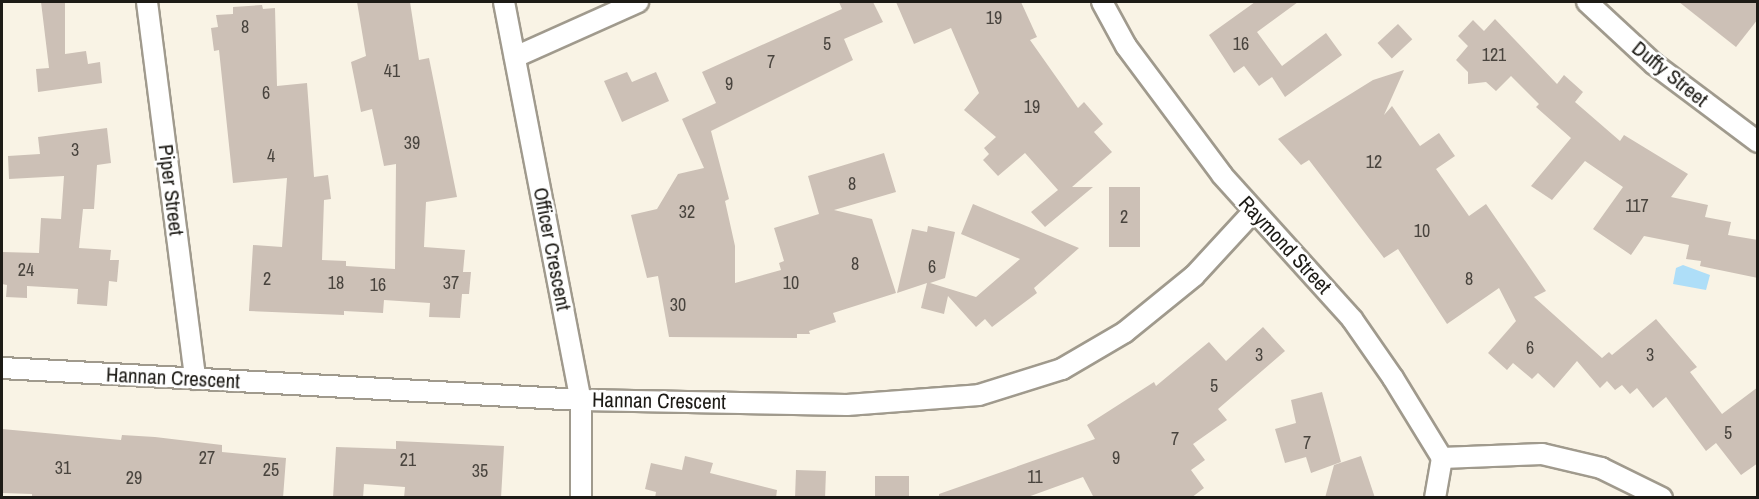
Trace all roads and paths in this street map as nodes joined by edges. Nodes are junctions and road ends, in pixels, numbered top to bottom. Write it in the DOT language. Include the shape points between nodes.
graph roads {
  1 [pos="147,2"];
  2 [pos="504,2"];
  3 [pos="638,2"];
  4 [pos="1102,2"];
  5 [pos="1587,2"];
  6 [pos="515,57"];
  7 [pos="1758,142"];
  8 [pos="1254,211"];
  9 [pos="2,368"];
  10 [pos="195,378"];
  11 [pos="581,400"];
  12 [pos="1442,458"];
  13 [pos="581,498"];
  14 [pos="1435,498"];
  15 [pos="1662,498"];
  1 -- 10 [label="street, Piper Street"];
  2 -- 6 [label="street, Officer Crescent"];
  3 -- 6 [label="street"];
  4 -- 8 [label="street, Raymond Street" via="1126,46"];
  5 -- 7 [label="street, Duffy Street" via="1654,64"];
  6 -- 11 [label="street, Officer Crescent"];
  8 -- 11 [label="street, Hannan Crescent" via="1194,276 1125,332 1062,369 979,395 847,405"];
  8 -- 12 [label="street, Raymond Street" via="1352,319"];
  9 -- 10 [label="street, Hannan Crescent"];
  10 -- 11 [label="street, Hannan Crescent"];
  11 -- 13 [label="street, Officer Crescent"];
  12 -- 14 [label="street"];
  12 -- 15 [label="street" via="1542,454 1601,468"];
}
